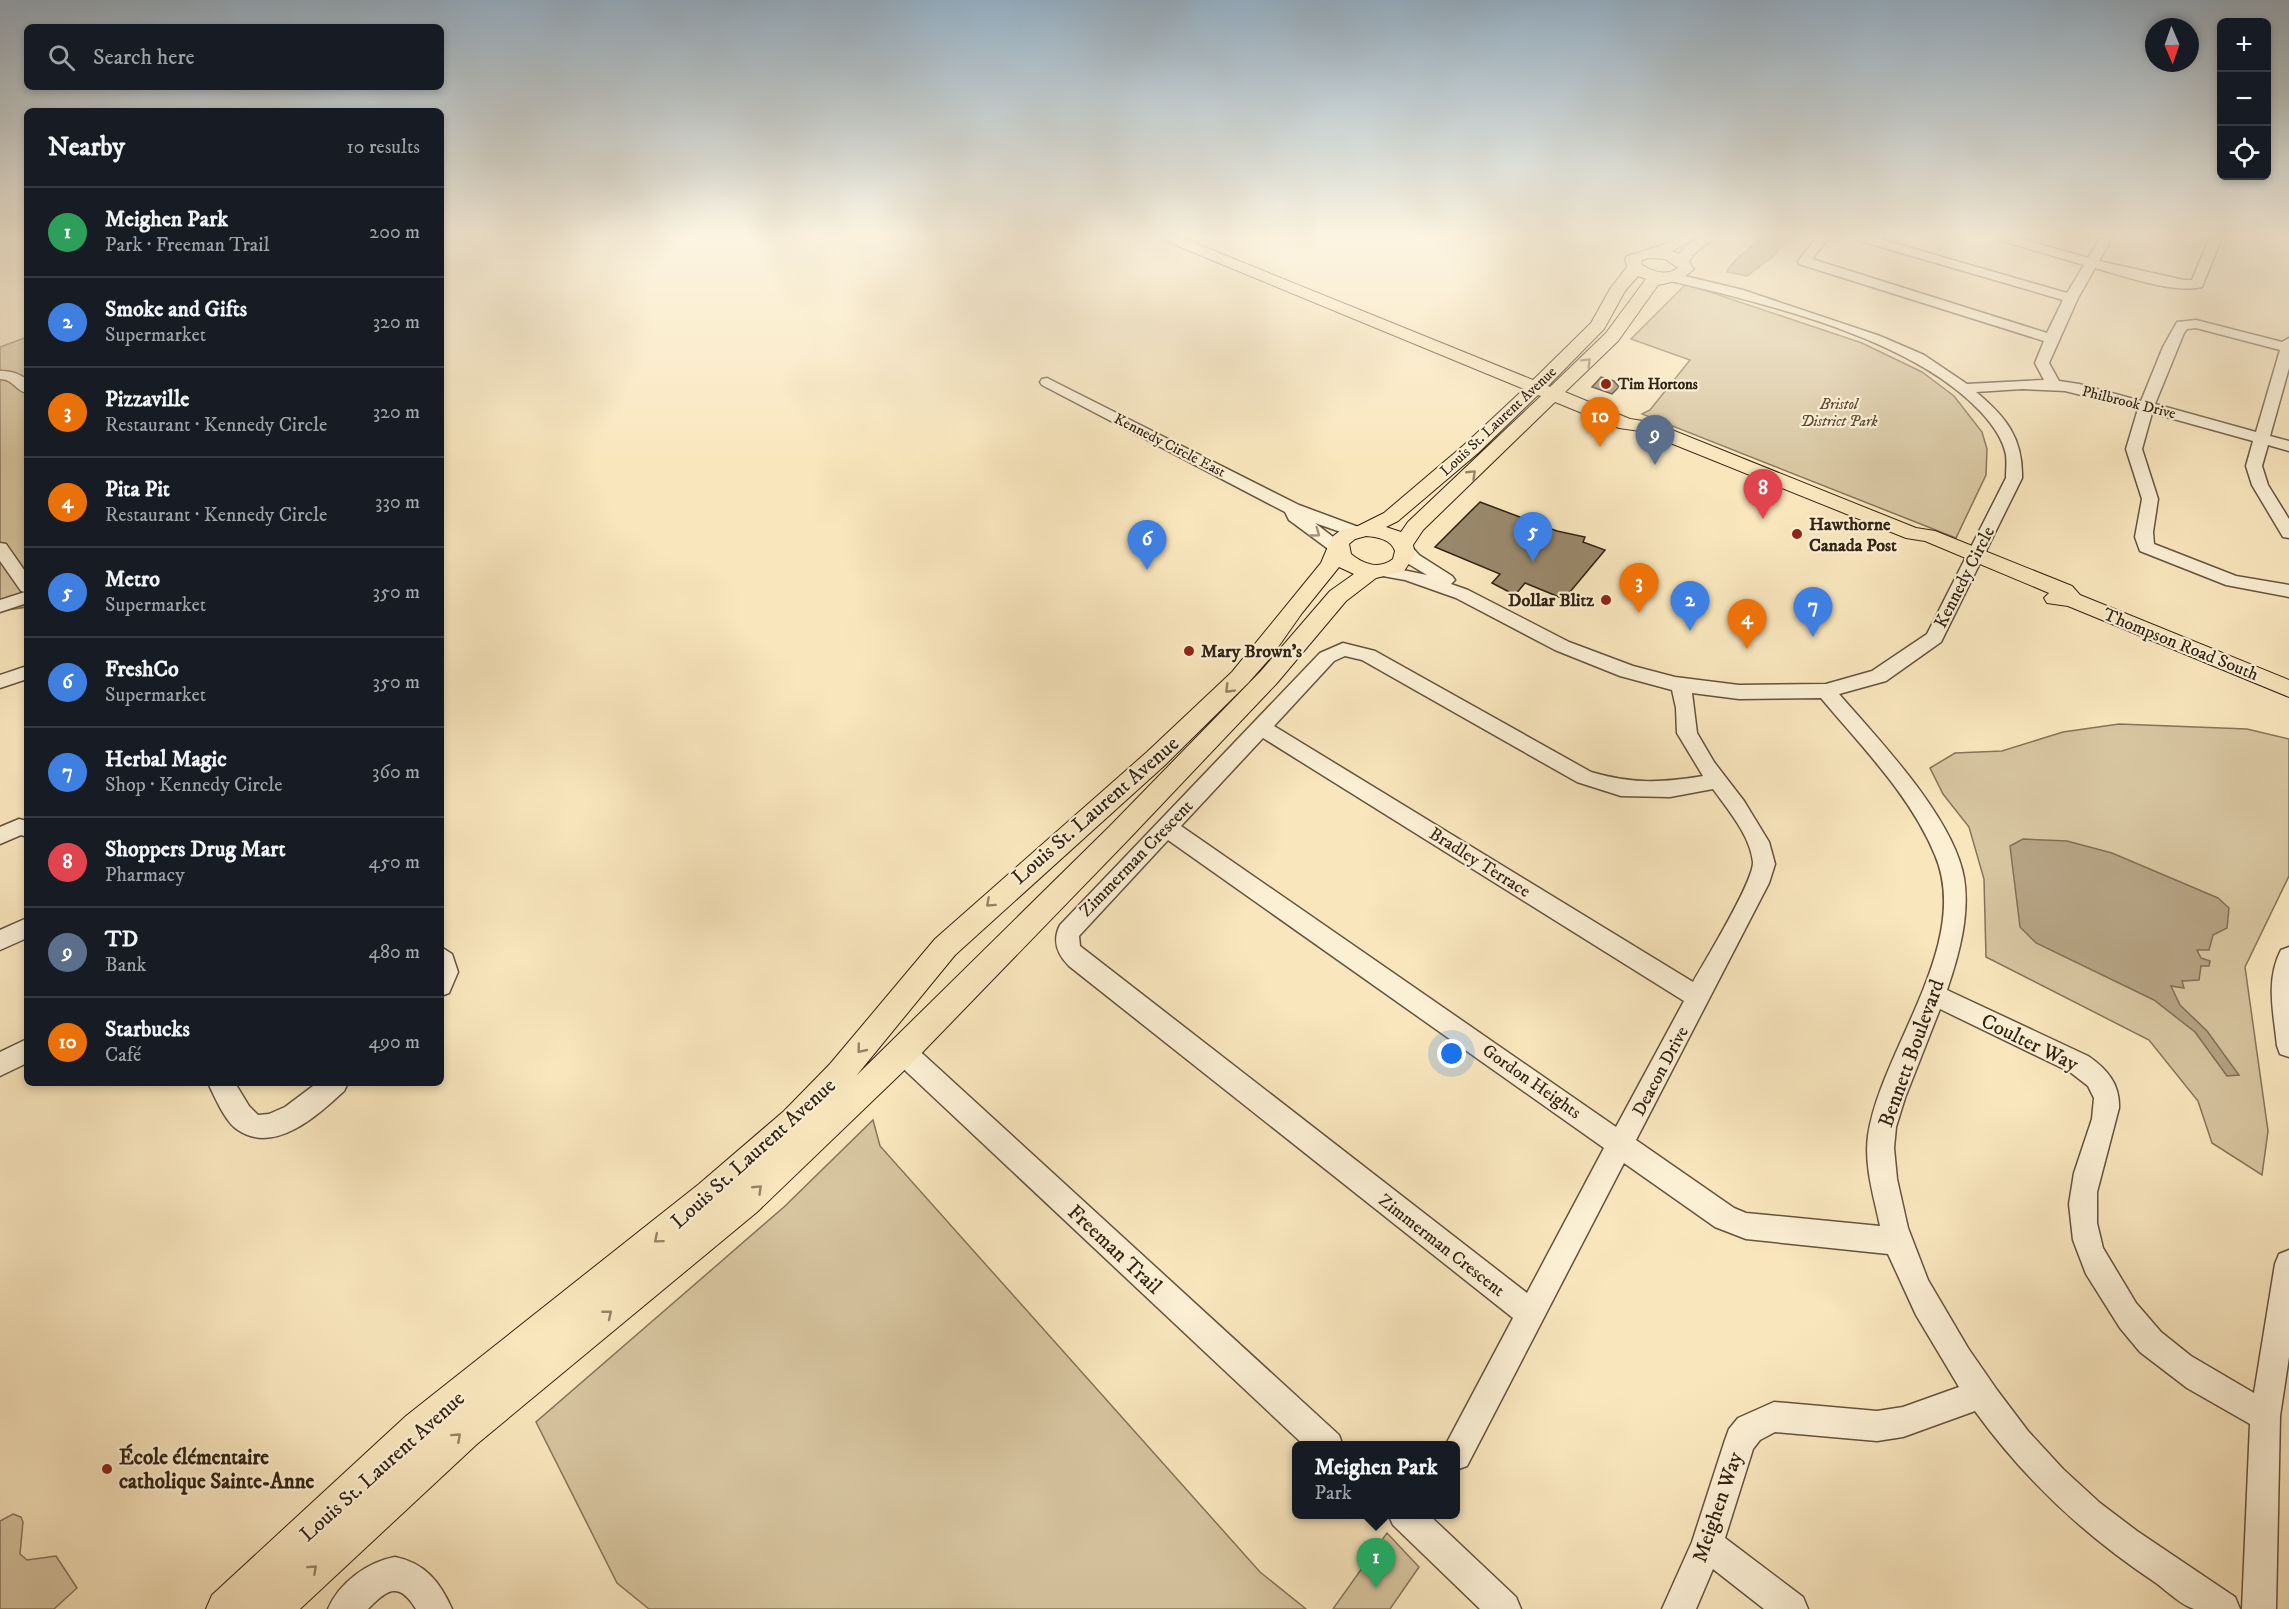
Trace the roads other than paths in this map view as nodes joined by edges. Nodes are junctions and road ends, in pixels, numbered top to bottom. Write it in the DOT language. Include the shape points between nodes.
graph roads {
  1 [pos="1359,312"];
  2 [pos="1372,312"];
  3 [pos="1605,312"];
  4 [pos="1629,312"];
  5 [pos="1797,312"];
  6 [pos="1966,312"];
  7 [pos="2064,312"];
  8 [pos="2052,339"];
  9 [pos="2288,345"];
  10 [pos="0,375"];
  11 [pos="1047,382"];
  12 [pos="2054,385"];
  13 [pos="24,386"];
  14 [pos="1549,387"];
  15 [pos="1965,388"];
  16 [pos="2282,392"];
  17 [pos="2147,405"];
  18 [pos="2263,438"];
  19 [pos="2289,446"];
  20 [pos="1293,509"];
  21 [pos="1360,531"];
  22 [pos="2289,533"];
  23 [pos="0,548"];
  24 [pos="1404,548"];
  25 [pos="1337,550"];
  26 [pos="1973,559"];
  27 [pos="1377,572"];
  28 [pos="24,583"];
  29 [pos="2289,591"];
  30 [pos="1462,594"];
  31 [pos="24,598"];
  32 [pos="0,606"];
  33 [pos="24,673"];
  34 [pos="0,682"];
  35 [pos="1681,685"];
  36 [pos="2289,689"];
  37 [pos="1826,691"];
  38 [pos="1260,727"];
  39 [pos="1718,781"];
  40 [pos="1166,826"];
  41 [pos="24,828"];
  42 [pos="0,836"];
  43 [pos="24,929"];
  44 [pos="0,941"];
  45 [pos="2289,957"];
  46 [pos="444,961"];
  47 [pos="444,981"];
  48 [pos="1935,995"];
  49 [pos="1699,998"];
  50 [pos="2289,1046"];
  51 [pos="24,1052"];
  52 [pos="903,1052"];
  53 [pos="0,1065"];
  54 [pos="223,1086"];
  55 [pos="331,1086"];
  56 [pos="1621,1143"];
  57 [pos="1896,1241"];
  58 [pos="2289,1264"];
  59 [pos="1530,1313"];
  60 [pos="1980,1394"];
  61 [pos="2265,1416"];
  62 [pos="1323,1441"];
  63 [pos="1460,1446"];
  64 [pos="1416,1519"];
  65 [pos="1707,1544"];
  66 [pos="226,1609"];
  67 [pos="271,1609"];
  68 [pos="345,1609"];
  69 [pos="435,1609"];
  70 [pos="1504,1609"];
  71 [pos="1679,1609"];
  72 [pos="1791,1609"];
  73 [pos="2223,1609"];
  74 [pos="2259,1609"];
  1 -- 14 [label="main road, Thompson Road South"];
  2 -- 14 [label="main road, Thompson Road South"];
  3 -- 14 [label="main road, Louis St. Laurent Avenue"];
  14 -- 4 [label="main road, Louis St. Laurent Avenue, one-way" via="1612,337"];
  5 -- 15 [label="street, Kennedy Circle" via="1897,346 1924,359"];
  6 -- 8 [label="street"];
  7 -- 8 [label="street"];
  8 -- 12 [label="street" via="2042,363"];
  9 -- 16 [label="street"];
  9 -- 17 [label="street" via="2196,324 2182,325"];
  10 -- 13 [label="street" via="16,377"];
  11 -- 20 [label="street, Kennedy Circle East"];
  12 -- 15 [label="street, Philbrook Drive" via="2005,383"];
  12 -- 17 [label="street, Philbrook Drive"];
  14 -- 21 [label="main road, Louis St. Laurent Avenue" via="1391,517"];
  24 -- 14 [label="main road, Louis St. Laurent Avenue, one-way" via="1415,526"];
  14 -- 26 [label="main road, Thompson Road South" via="1631,416 1643,426 1913,534 1924,545"];
  15 -- 26 [label="street, Kennedy Circle" via="2007,436 2014,456 2014,478"];
  16 -- 18 [label="street"];
  17 -- 18 [label="street, Philbrook Drive"];
  17 -- 29 [label="street" via="2134,447 2150,505 2143,539 2146,547 2232,581"];
  18 -- 19 [label="street, Philbrook Drive"];
  18 -- 22 [label="street" via="2254,466 2256,476"];
  20 -- 21 [label="street, Kennedy Circle East"];
  20 -- 25 [label="street, Kennedy Circle East, one-way" via="1295,516"];
  21 -- 24 [label="main road" via="1387,534"];
  21 -- 25 [label="main road, Louis St. Laurent Avenue" via="1346,535"];
  23 -- 28 [label="street"];
  24 -- 27 [label="main road, Louis St. Laurent Avenue" via="1401,564"];
  24 -- 30 [label="street, Kennedy Circle" via="1413,559 1449,581"];
  25 -- 27 [label="main road" via="1350,566"];
  25 -- 66 [label="main road, Louis St. Laurent Avenue, one-way" via="1327,571 1226,692 960,932 798,1118 728,1181 416,1432"];
  26 -- 36 [label="main road, Thompson Road South" via="2056,599 2072,600"];
  26 -- 37 [label="street, Kennedy Circle" via="1934,638 1879,676"];
  27 -- 30 [label="street, Kennedy Circle" via="1408,575"];
  27 -- 52 [label="main road, Louis St. Laurent Avenue" via="1338,596 1269,677"];
  30 -- 35 [label="street, Kennedy Circle" via="1562,646 1627,671"];
  31 -- 32 [label="street"];
  33 -- 34 [label="street"];
  35 -- 37 [label="street, Kennedy Circle" via="1739,692"];
  35 -- 39 [label="street, Deacon Drive" via="1687,734"];
  37 -- 48 [label="street, Bennett Boulevard" via="1918,806 1945,853 1953,878 1952,929"];
  38 -- 39 [label="street, Zimmerman Crescent" via="1327,657 1343,649 1368,655 1584,777 1621,788 1670,789"];
  38 -- 40 [label="street, Zimmerman Crescent"];
  38 -- 49 [label="street, Bradley Terrace"];
  39 -- 49 [label="street, Deacon Drive" via="1758,842 1764,864"];
  40 -- 56 [label="street, Gordon Heights"];
  40 -- 59 [label="street, Zimmerman Crescent" via="1075,923 1066,941 1070,952"];
  41 -- 42 [label="street"];
  43 -- 44 [label="street"];
  45 -- 50 [label="street" via="2283,994"];
  46 -- 47 [label="street"];
  48 -- 57 [label="street, Bennett Boulevard" via="1882,1130 1881,1166"];
  48 -- 61 [label="street, Coulter Way" via="2079,1064 2099,1081 2108,1104 2082,1199 2083,1223 2100,1271 2138,1329 2160,1349 2188,1372"];
  49 -- 56 [label="street, Deacon Drive"];
  51 -- 53 [label="street"];
  52 -- 62 [label="street, Freeman Trail"];
  67 -- 52 [label="main road, Louis St. Laurent Avenue, one-way" via="464,1431 745,1201"];
  54 -- 55 [label="street" via="246,1121 261,1127 294,1117"];
  56 -- 57 [label="street, Gordon Heights" via="1725,1218 1746,1226"];
  56 -- 59 [label="street, Deacon Drive"];
  57 -- 60 [label="street, Bennett Boulevard" via="1913,1283"];
  58 -- 61 [label="street"];
  59 -- 63 [label="street, Deacon Drive"];
  60 -- 65 [label="street, Meighen Way" via="1903,1422 1878,1426 1774,1417 1761,1422 1740,1440"];
  60 -- 73 [label="street, Bennett Boulevard" via="2027,1453 2071,1498 2135,1550"];
  61 -- 74 [label="street"];
  64 -- 70 [label="street"];
  65 -- 71 [label="street, Meighen Way"];
  65 -- 72 [label="street"];
  68 -- 69 [label="street" via="374,1579 387,1573 403,1574 417,1582"];
}
